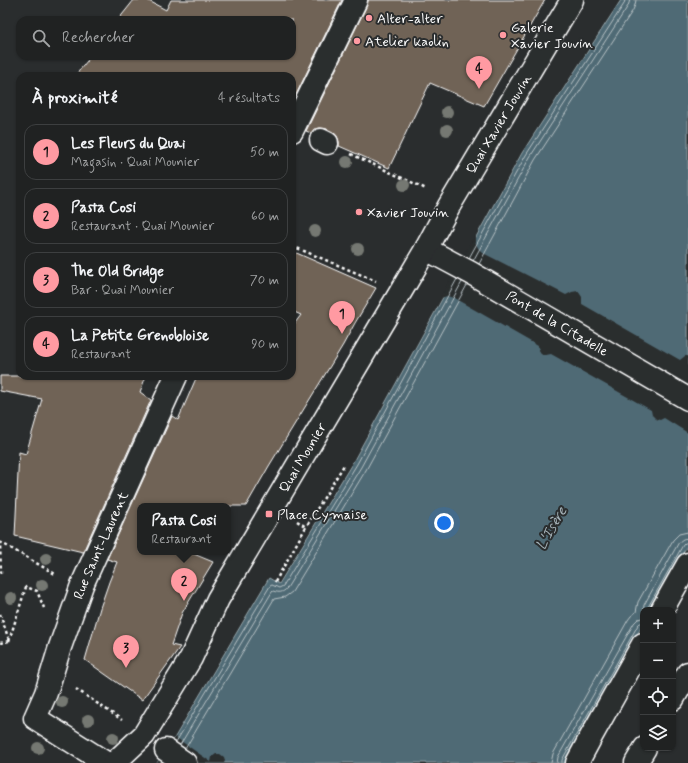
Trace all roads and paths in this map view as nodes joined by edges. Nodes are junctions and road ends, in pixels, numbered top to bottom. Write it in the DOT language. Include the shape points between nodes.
graph roads {
  1 [pos="356,0"];
  2 [pos="572,0"];
  3 [pos="296,123"];
  4 [pos="324,141"];
  5 [pos="427,190"];
  6 [pos="296,248"];
  7 [pos="426,249"];
  8 [pos="377,281"];
  9 [pos="174,380"];
  10 [pos="688,399"];
  11 [pos="344,465"];
  12 [pos="297,521"];
  13 [pos="306,527"];
  14 [pos="0,542"];
  15 [pos="688,564"];
  16 [pos="0,573"];
  17 [pos="60,577"];
  18 [pos="275,582"];
  19 [pos="43,605"];
  20 [pos="664,607"];
  21 [pos="0,614"];
  22 [pos="1,618"];
  23 [pos="9,641"];
  24 [pos="0,643"];
  25 [pos="640,649"];
  26 [pos="52,673"];
  27 [pos="688,673"];
  28 [pos="676,694"];
  29 [pos="144,735"];
  30 [pos="166,750"];
  31 [pos="643,751"];
  32 [pos="106,763"];
  33 [pos="114,763"];
  34 [pos="185,763"];
  35 [pos="577,763"];
  36 [pos="636,763"];
  1 -- 3 [label="main road"];
  2 -- 7 [label="main road, Quai Xavier Jouvin"];
  4 -- 5 [label="path"];
  6 -- 8 [label="path"];
  7 -- 10 [label="main road, Pont de la Citadelle"];
  7 -- 29 [label="main road, Quai Mounier" via="218,599 191,658"];
  9 -- 26 [label="main road, Rue Saint-Laurent" via="82,584"];
  11 -- 13 [label="path"];
  12 -- 13 [label="path"];
  13 -- 18 [label="path"];
  14 -- 16 [label="path"];
  14 -- 17 [label="path"];
  15 -- 20 [label="main road"];
  19 -- 23 [label="path" via="37,591 26,587"];
  21 -- 22 [label="path"];
  22 -- 23 [label="path"];
  23 -- 24 [label="path"];
  25 -- 35 [label="main road"];
  26 -- 29 [label="path"];
  26 -- 32 [label="main road, Rue Saint-Laurent" via="35,718"];
  27 -- 28 [label="main road"];
  29 -- 33 [label="main road, Quai Mounier"];
  30 -- 34 [label="main road"];
  31 -- 36 [label="main road"];
}
